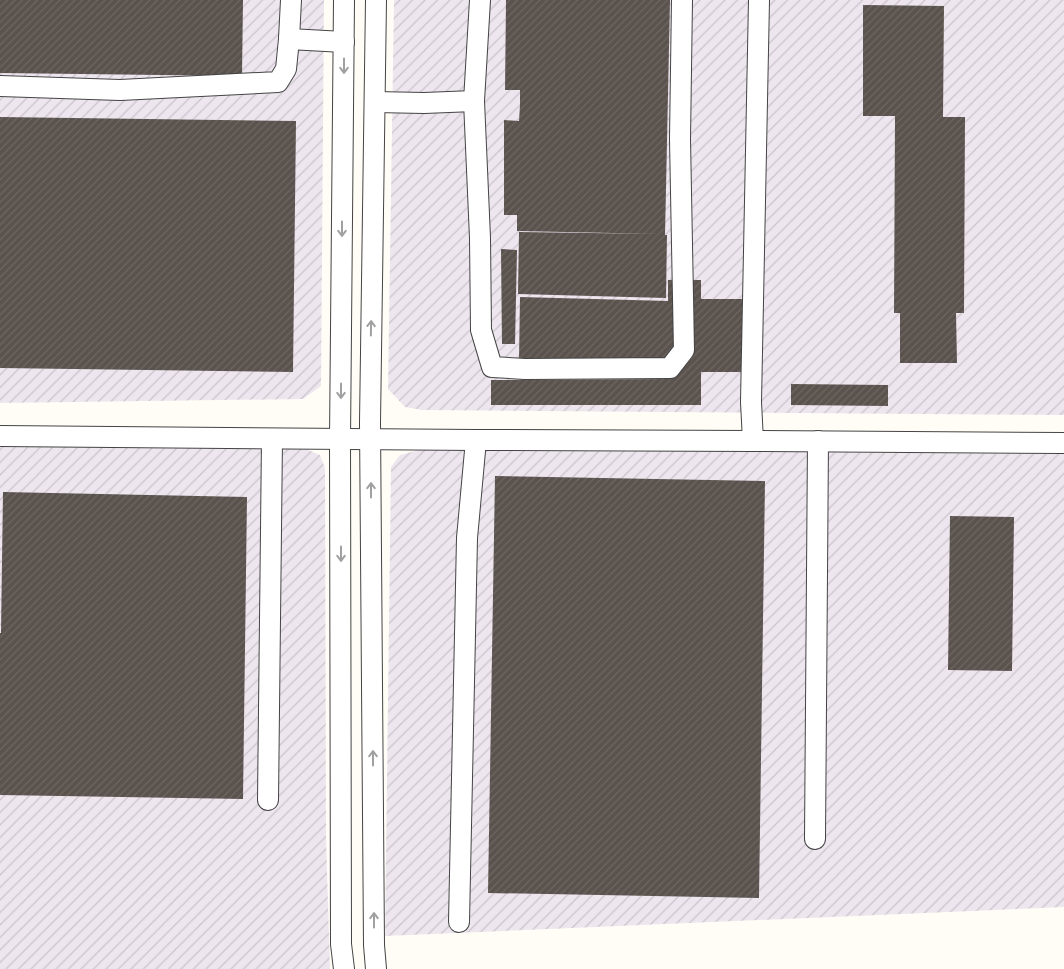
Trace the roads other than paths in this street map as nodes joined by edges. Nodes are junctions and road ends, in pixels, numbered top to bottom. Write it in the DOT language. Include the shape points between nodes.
graph roads {
  1 [pos="291,0"];
  2 [pos="344,0"];
  3 [pos="376,0"];
  4 [pos="480,0"];
  5 [pos="682,0"];
  6 [pos="759,0"];
  7 [pos="290,39"];
  8 [pos="344,42"];
  9 [pos="0,86"];
  10 [pos="474,101"];
  11 [pos="375,102"];
  12 [pos="0,436"];
  13 [pos="272,439"];
  14 [pos="340,439"];
  15 [pos="370,440"];
  16 [pos="476,440"];
  17 [pos="753,441"];
  18 [pos="818,441"];
  19 [pos="1064,443"];
  20 [pos="268,800"];
  21 [pos="815,839"];
  22 [pos="459,922"];
  23 [pos="344,969"];
  24 [pos="376,969"];
  1 -- 7 [label="street"];
  2 -- 8 [label="street"];
  3 -- 11 [label="street"];
  4 -- 10 [label="street"];
  5 -- 10 [label="street" via="680,139 684,350 670,368 525,369 492,366 481,330"];
  6 -- 17 [label="street" via="751,402"];
  7 -- 8 [label="street"];
  7 -- 9 [label="street" via="286,69 278,82 120,90"];
  8 -- 14 [label="street, one-way"];
  10 -- 11 [label="street"];
  15 -- 11 [label="street, one-way"];
  12 -- 13 [label="street"];
  13 -- 14 [label="street"];
  13 -- 20 [label="street"];
  14 -- 15 [label="street"];
  14 -- 23 [label="street, one-way" via="341,944"];
  15 -- 16 [label="street"];
  24 -- 15 [label="street, one-way"];
  16 -- 17 [label="street"];
  16 -- 22 [label="street" via="467,538"];
  17 -- 18 [label="street"];
  18 -- 19 [label="street"];
  18 -- 21 [label="street"];
}
